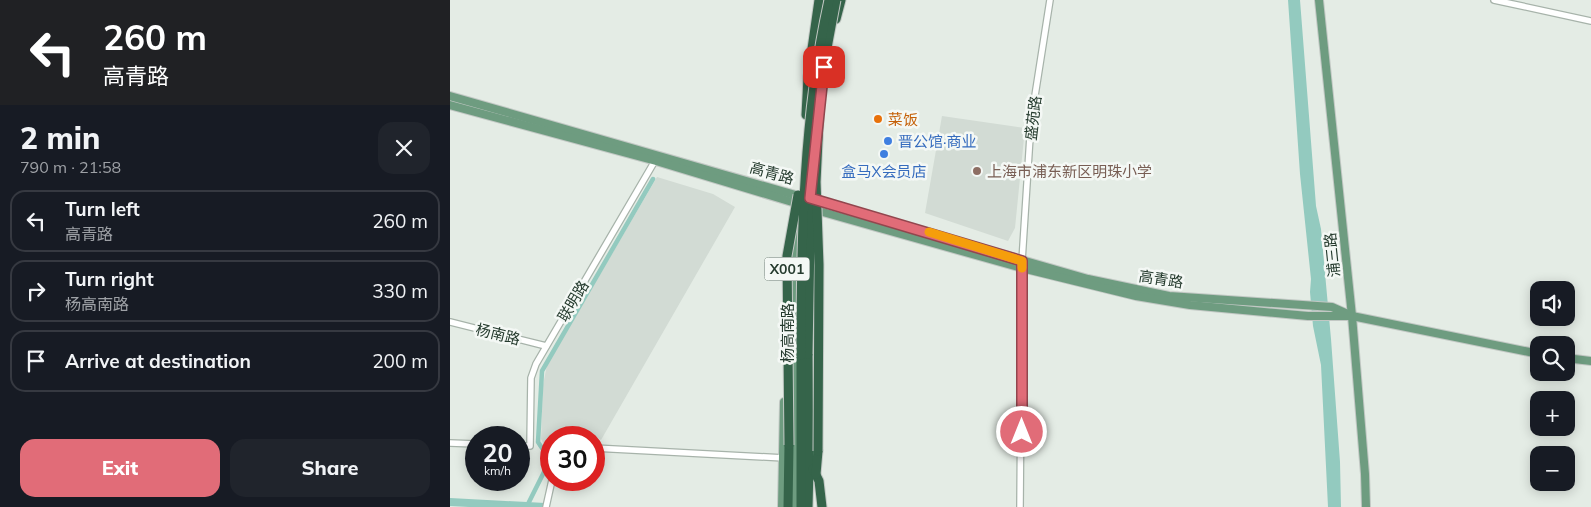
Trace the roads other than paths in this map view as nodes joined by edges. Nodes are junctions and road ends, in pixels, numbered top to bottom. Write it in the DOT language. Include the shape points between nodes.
graph roads {
  1 [pos="819,0"];
  2 [pos="828,0"];
  3 [pos="838,0"];
  4 [pos="1050,0"];
  5 [pos="1319,0"];
  6 [pos="1494,0"];
  7 [pos="1591,21"];
  8 [pos="821,78"];
  9 [pos="450,96"];
  10 [pos="813,96"];
  11 [pos="822,103"];
  12 [pos="450,105"];
  13 [pos="806,116"];
  14 [pos="806,143"];
  15 [pos="657,158"];
  16 [pos="802,183"];
  17 [pos="799,196"];
  18 [pos="817,210"];
  19 [pos="1022,264"];
  20 [pos="1352,316"];
  21 [pos="450,322"];
  22 [pos="546,346"];
  23 [pos="1530,352"];
  24 [pos="804,355"];
  25 [pos="1575,359"];
  26 [pos="1591,361"];
  27 [pos="814,432"];
  28 [pos="450,442"];
  29 [pos="465,443"];
  30 [pos="530,446"];
  31 [pos="605,449"];
  32 [pos="813,449"];
  33 [pos="784,458"];
  34 [pos="794,475"];
  35 [pos="816,475"];
  36 [pos="549,491"];
  37 [pos="782,496"];
  38 [pos="546,507"];
  39 [pos="782,507"];
  40 [pos="788,507"];
  41 [pos="795,507"];
  42 [pos="801,507"];
  43 [pos="808,507"];
  44 [pos="812,507"];
  45 [pos="822,507"];
  46 [pos="1020,507"];
  47 [pos="1366,507"];
  1 -- 13 [label="highway"];
  2 -- 10 [label="highway, 杨高南路 / X001, bridge"];
  2 -- 14 [label="main road, 杨高南路 / X001" via="812,84"];
  3 -- 8 [label="highway, 杨高南路 / X001, bridge"];
  3 -- 11 [label="highway"];
  3 -- 17 [label="main road, 杨高南路 / X001"];
  4 -- 19 [label="street, 盛苑路" via="1031,121"];
  5 -- 20 [label="main road, 浦三路"];
  6 -- 7 [label="street"];
  8 -- 11 [label="highway, 杨高南路 / X001, bridge"];
  8 -- 24 [label="highway, 杨高南路 / X001, bridge" via="808,218"];
  9 -- 15 [label="main road, 高青路"];
  10 -- 13 [label="highway, 杨高南路 / X001, bridge"];
  10 -- 24 [label="highway, 杨高南路 / X001, bridge" via="802,216"];
  11 -- 32 [label="highway, 杨高南路 / X001, bridge" via="816,182 818,265"];
  12 -- 15 [label="main road, 高青路"];
  13 -- 34 [label="highway, 杨高南路 / X001, bridge" via="801,177 787,256 790,445"];
  14 -- 16 [label="main road, 杨高南路"];
  14 -- 17 [label="main road, 杨高南路"];
  15 -- 17 [label="main road, 高青路"];
  15 -- 17 [label="main road, 高青路"];
  15 -- 22 [label="street, 联明路"];
  16 -- 17 [label="main road, 杨高南路"];
  16 -- 17 [label="main road"];
  17 -- 18 [label="main road, 高青路"];
  17 -- 18 [label="main road"];
  17 -- 19 [label="main road, 高青路"];
  17 -- 33 [label="main road, 杨高南路 / X001" via="790,213 785,254"];
  17 -- 34 [label="main road, 杨高南路 / X001" via="794,259"];
  18 -- 19 [label="main road, 高青路"];
  18 -- 27 [label="main road, 杨高南路 / X001"];
  18 -- 27 [label="main road, X001" via="822,412"];
  19 -- 20 [label="main road, 高青路" via="1169,296 1332,307"];
  19 -- 20 [label="main road, 高青路" via="1108,290 1190,306 1333,318"];
  19 -- 46 [label="street, 盛苑路"];
  20 -- 23 [label="main road, 高青路"];
  20 -- 47 [label="main road, 浦三路"];
  21 -- 22 [label="street, 杨南路"];
  22 -- 30 [label="street, 联明路" via="531,378"];
  24 -- 32 [label="highway, 杨高南路 / X001"];
  24 -- 34 [label="highway, 杨高南路 / X001"];
  25 -- 26 [label="main road"];
  27 -- 32 [label="main road, 杨高南路 / X001"];
  27 -- 35 [label="main road, 杨高南路 / X001"];
  28 -- 29 [label="street"];
  31 -- 33 [label="street"];
  32 -- 35 [label="highway, 杨高南路"];
  32 -- 43 [label="highway, 杨高南路 / X001"];
  33 -- 37 [label="main road, X001"];
  34 -- 37 [label="main road, 杨高南路"];
  34 -- 40 [label="highway, X001"];
  34 -- 41 [label="main road, 杨高南路 / X001"];
  34 -- 42 [label="highway, 杨高南路 / X001"];
  35 -- 44 [label="main road, 杨高南路 / X001"];
  35 -- 45 [label="highway, X001"];
  36 -- 38 [label="street"];
  37 -- 39 [label="main road, X001"];
}
